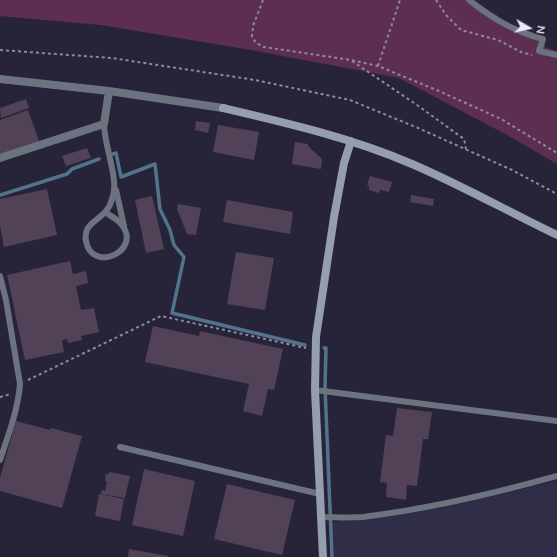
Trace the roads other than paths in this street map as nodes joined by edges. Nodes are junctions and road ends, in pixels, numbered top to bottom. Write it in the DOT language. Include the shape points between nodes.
graph roads {
  1 [pos="469,0"];
  2 [pos="557,55"];
  3 [pos="0,79"];
  4 [pos="109,91"];
  5 [pos="104,124"];
  6 [pos="350,141"];
  7 [pos="0,158"];
  8 [pos="114,181"];
  9 [pos="105,212"];
  10 [pos="124,229"];
  11 [pos="557,235"];
  12 [pos="0,276"];
  13 [pos="321,391"];
  14 [pos="557,421"];
  15 [pos="120,447"];
  16 [pos="0,460"];
  17 [pos="557,476"];
  18 [pos="320,494"];
  19 [pos="326,517"];
  20 [pos="323,557"];
  1 -- 2 [label="lane" via="507,27 543,39 539,51"];
  3 -- 4 [label="street"];
  4 -- 5 [label="street"];
  4 -- 6 [label="street" via="223,108 305,127"];
  5 -- 7 [label="street"];
  5 -- 8 [label="lane"];
  6 -- 11 [label="street" via="412,164"];
  6 -- 13 [label="street" via="333,224 316,337"];
  8 -- 9 [label="lane" via="115,190"];
  8 -- 10 [label="lane"];
  9 -- 10 [label="lane" via="118,220"];
  9 -- 10 [label="lane" via="90,224 86,232 86,241 91,252 102,257 115,255 125,244"];
  12 -- 16 [label="lane" via="20,384"];
  13 -- 14 [label="lane"];
  13 -- 18 [label="street"];
  15 -- 18 [label="lane"];
  17 -- 19 [label="lane" via="494,494 433,507 362,517"];
  18 -- 19 [label="street"];
  19 -- 20 [label="street"];
}
